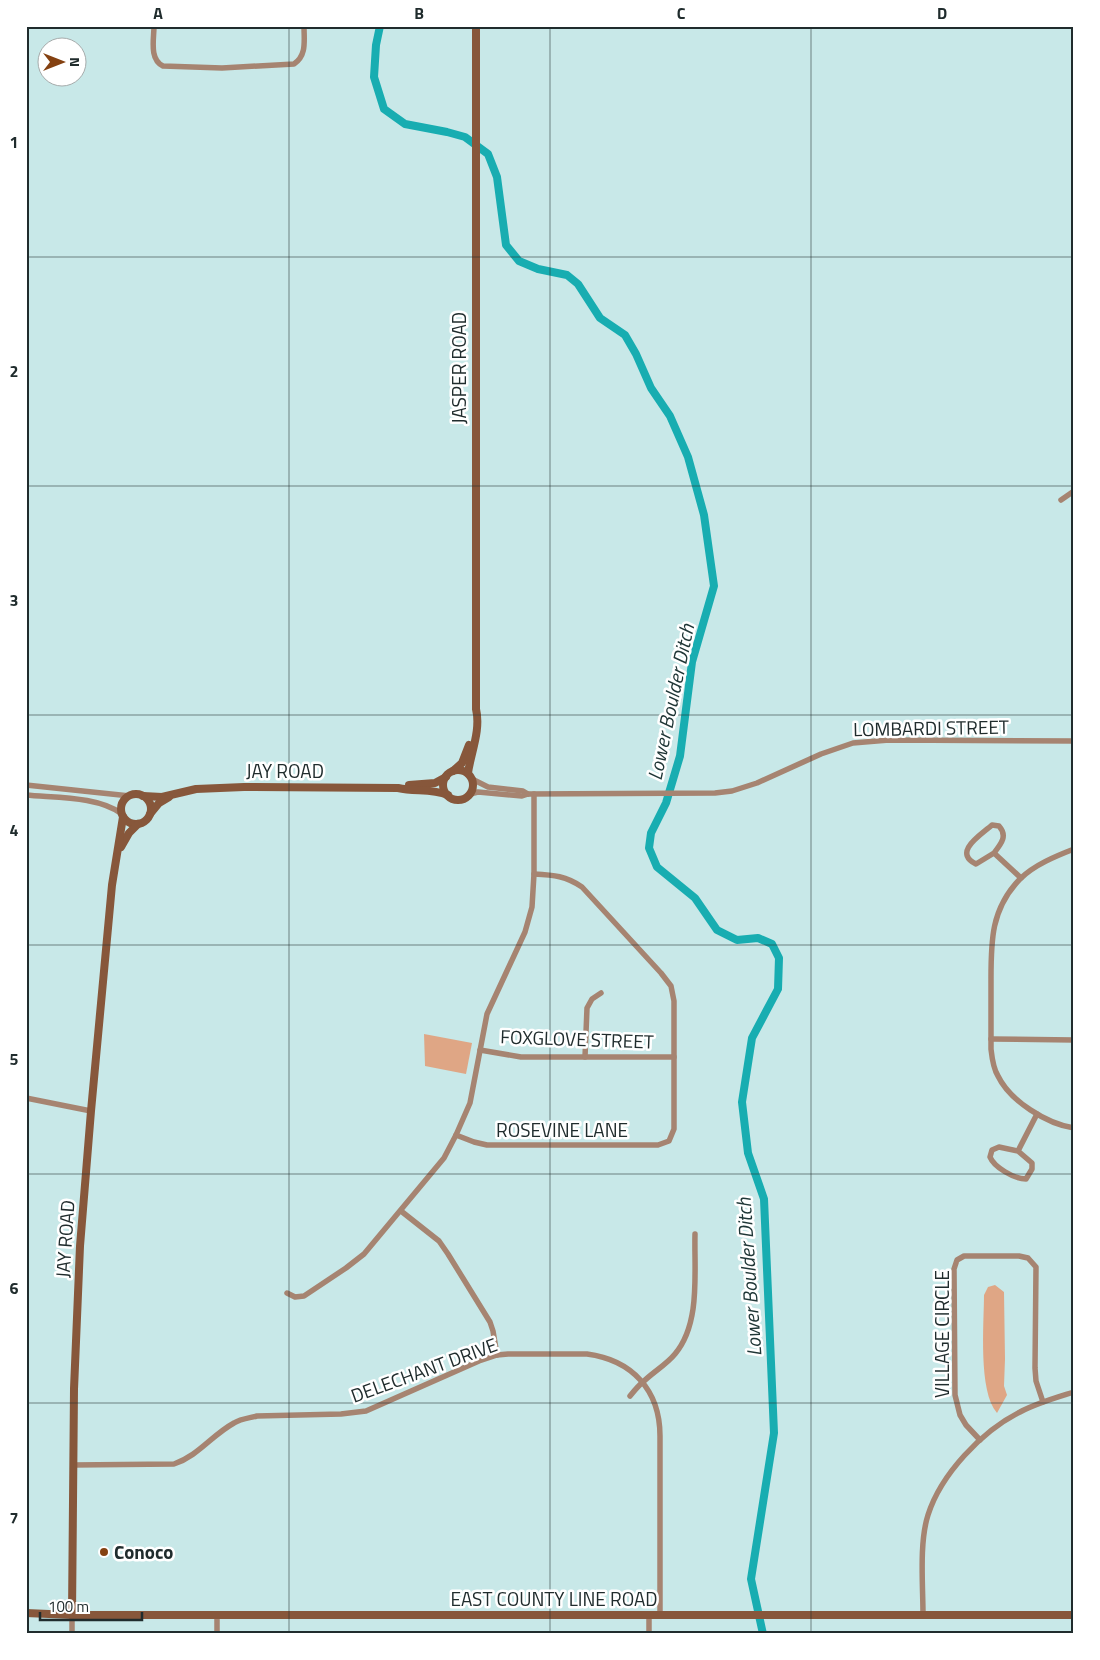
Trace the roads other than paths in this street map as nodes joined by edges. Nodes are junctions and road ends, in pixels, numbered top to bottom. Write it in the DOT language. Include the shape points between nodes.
graph roads {
  1 [pos="154,26"];
  2 [pos="304,26"];
  3 [pos="476,26"];
  4 [pos="1074,491"];
  5 [pos="1061,500"];
  6 [pos="476,709"];
  7 [pos="1074,741"];
  8 [pos="449,773"];
  9 [pos="470,776"];
  10 [pos="26,785"];
  11 [pos="398,788"];
  12 [pos="173,794"];
  13 [pos="470,794"];
  14 [pos="531,794"];
  15 [pos="26,795"];
  16 [pos="448,795"];
  17 [pos="130,796"];
  18 [pos="143,796"];
  19 [pos="150,814"];
  20 [pos="122,816"];
  21 [pos="138,824"];
  22 [pos="1074,849"];
  23 [pos="994,853"];
  24 [pos="115,866"];
  25 [pos="534,874"];
  26 [pos="1021,878"];
  27 [pos="601,993"];
  28 [pos="991,1038"];
  29 [pos="1074,1040"];
  30 [pos="480,1050"];
  31 [pos="585,1057"];
  32 [pos="674,1057"];
  33 [pos="26,1098"];
  34 [pos="91,1111"];
  35 [pos="1038,1114"];
  36 [pos="1074,1128"];
  37 [pos="456,1135"];
  38 [pos="1018,1151"];
  39 [pos="401,1211"];
  40 [pos="695,1234"];
  41 [pos="287,1293"];
  42 [pos="497,1355"];
  43 [pos="643,1382"];
  44 [pos="1074,1392"];
  45 [pos="630,1396"];
  46 [pos="1043,1402"];
  47 [pos="980,1440"];
  48 [pos="73,1465"];
  49 [pos="29,1614"];
  50 [pos="72,1615"];
  51 [pos="217,1615"];
  52 [pos="923,1615"];
  53 [pos="1074,1615"];
  54 [pos="649,1616"];
  55 [pos="660,1616"];
  56 [pos="72,1634"];
  57 [pos="217,1634"];
  58 [pos="649,1634"];
  1 -- 2 [label="street" via="154,54 162,66 222,68 294,64 304,54"];
  3 -- 6 [label="street, JASPER ROAD"];
  4 -- 5 [label="street"];
  6 -- 8 [label="street, JASPER ROAD" via="465,757"];
  6 -- 9 [label="street, JASPER ROAD" via="478,716"];
  7 -- 14 [label="street, LOMBARDI STREET" via="889,740 853,743 746,787 715,793"];
  8 -- 9 [label="street" via="461,770"];
  8 -- 11 [label="street, JAY ROAD" via="435,783"];
  8 -- 16 [label="street" via="444,788"];
  9 -- 13 [label="street" via="473,787"];
  9 -- 14 [label="street, LOMBARDI STREET" via="488,787"];
  10 -- 17 [label="street"];
  11 -- 12 [label="street, JAY ROAD" via="244,787 196,789"];
  11 -- 16 [label="street, JAY ROAD" via="431,790"];
  12 -- 18 [label="street, JAY ROAD"];
  12 -- 19 [label="street, JAY ROAD"];
  13 -- 14 [label="street, LOMBARDI STREET"];
  13 -- 16 [label="street" via="459,799"];
  14 -- 25 [label="street"];
  15 -- 20 [label="street" via="94,802 114,808"];
  17 -- 18 [label="street"];
  17 -- 20 [label="street" via="122,805"];
  18 -- 19 [label="street" via="149,802"];
  19 -- 21 [label="street"];
  20 -- 21 [label="street" via="130,823"];
  20 -- 24 [label="street, JAY ROAD"];
  21 -- 24 [label="street, JAY ROAD" via="125,837"];
  22 -- 26 [label="street" via="1055,856"];
  23 -- 23 [label="street" via="1004,837 1004,830 992,825 967,848 966,854 976,864"];
  23 -- 26 [label="street"];
  24 -- 34 [label="street, JAY ROAD"];
  25 -- 30 [label="street" via="532,907 525,932 487,1014"];
  25 -- 32 [label="street" via="556,875 582,887 661,972 671,986 674,1001"];
  26 -- 28 [label="street" via="1004,900 994,928 991,944"];
  27 -- 31 [label="street" via="587,1008"];
  28 -- 29 [label="street"];
  28 -- 35 [label="street" via="998,1076 1010,1094"];
  30 -- 31 [label="street, FOXGLOVE STREET" via="521,1057"];
  30 -- 37 [label="street" via="470,1103"];
  31 -- 32 [label="street, FOXGLOVE STREET"];
  32 -- 37 [label="street, ROSEVINE LANE" via="674,1129 669,1141 658,1145 487,1145"];
  33 -- 34 [label="street"];
  34 -- 48 [label="street, JAY ROAD" via="80,1255"];
  35 -- 36 [label="street"];
  35 -- 38 [label="street"];
  37 -- 39 [label="street" via="444,1158"];
  38 -- 38 [label="street" via="1032,1163 1026,1179 992,1164 990,1157 992,1150 999,1147"];
  39 -- 41 [label="street" via="364,1254 346,1268 304,1296"];
  39 -- 42 [label="street" via="439,1242 448,1254 490,1322"];
  40 -- 43 [label="street" via="693,1313 689,1332 675,1354"];
  42 -- 43 [label="street, DELECHANT DRIVE" via="599,1356 628,1369"];
  42 -- 48 [label="street, DELECHANT DRIVE" via="366,1411 245,1419 234,1423 187,1459 174,1464"];
  43 -- 45 [label="street"];
  43 -- 55 [label="street, DELECHANT DRIVE" via="655,1402 660,1423"];
  44 -- 46 [label="street"];
  46 -- 47 [label="street" via="1005,1421"];
  46 -- 47 [label="street, VILLAGE CIRCLE" via="1035,1368 1036,1267 1028,1258 1019,1256 964,1256 957,1260 954,1269 954,1395 960,1415"];
  47 -- 52 [label="street" via="939,1490 928,1516 923,1540"];
  48 -- 50 [label="street, JAY ROAD"];
  49 -- 50 [label="street, EAST COUNTY LINE ROAD"];
  50 -- 51 [label="street, EAST COUNTY LINE ROAD"];
  50 -- 56 [label="street"];
  51 -- 54 [label="street, EAST COUNTY LINE ROAD"];
  51 -- 57 [label="street"];
  52 -- 53 [label="street, EAST COUNTY LINE ROAD"];
  52 -- 55 [label="street, EAST COUNTY LINE ROAD"];
  54 -- 55 [label="street, EAST COUNTY LINE ROAD"];
  54 -- 58 [label="street"];
}
